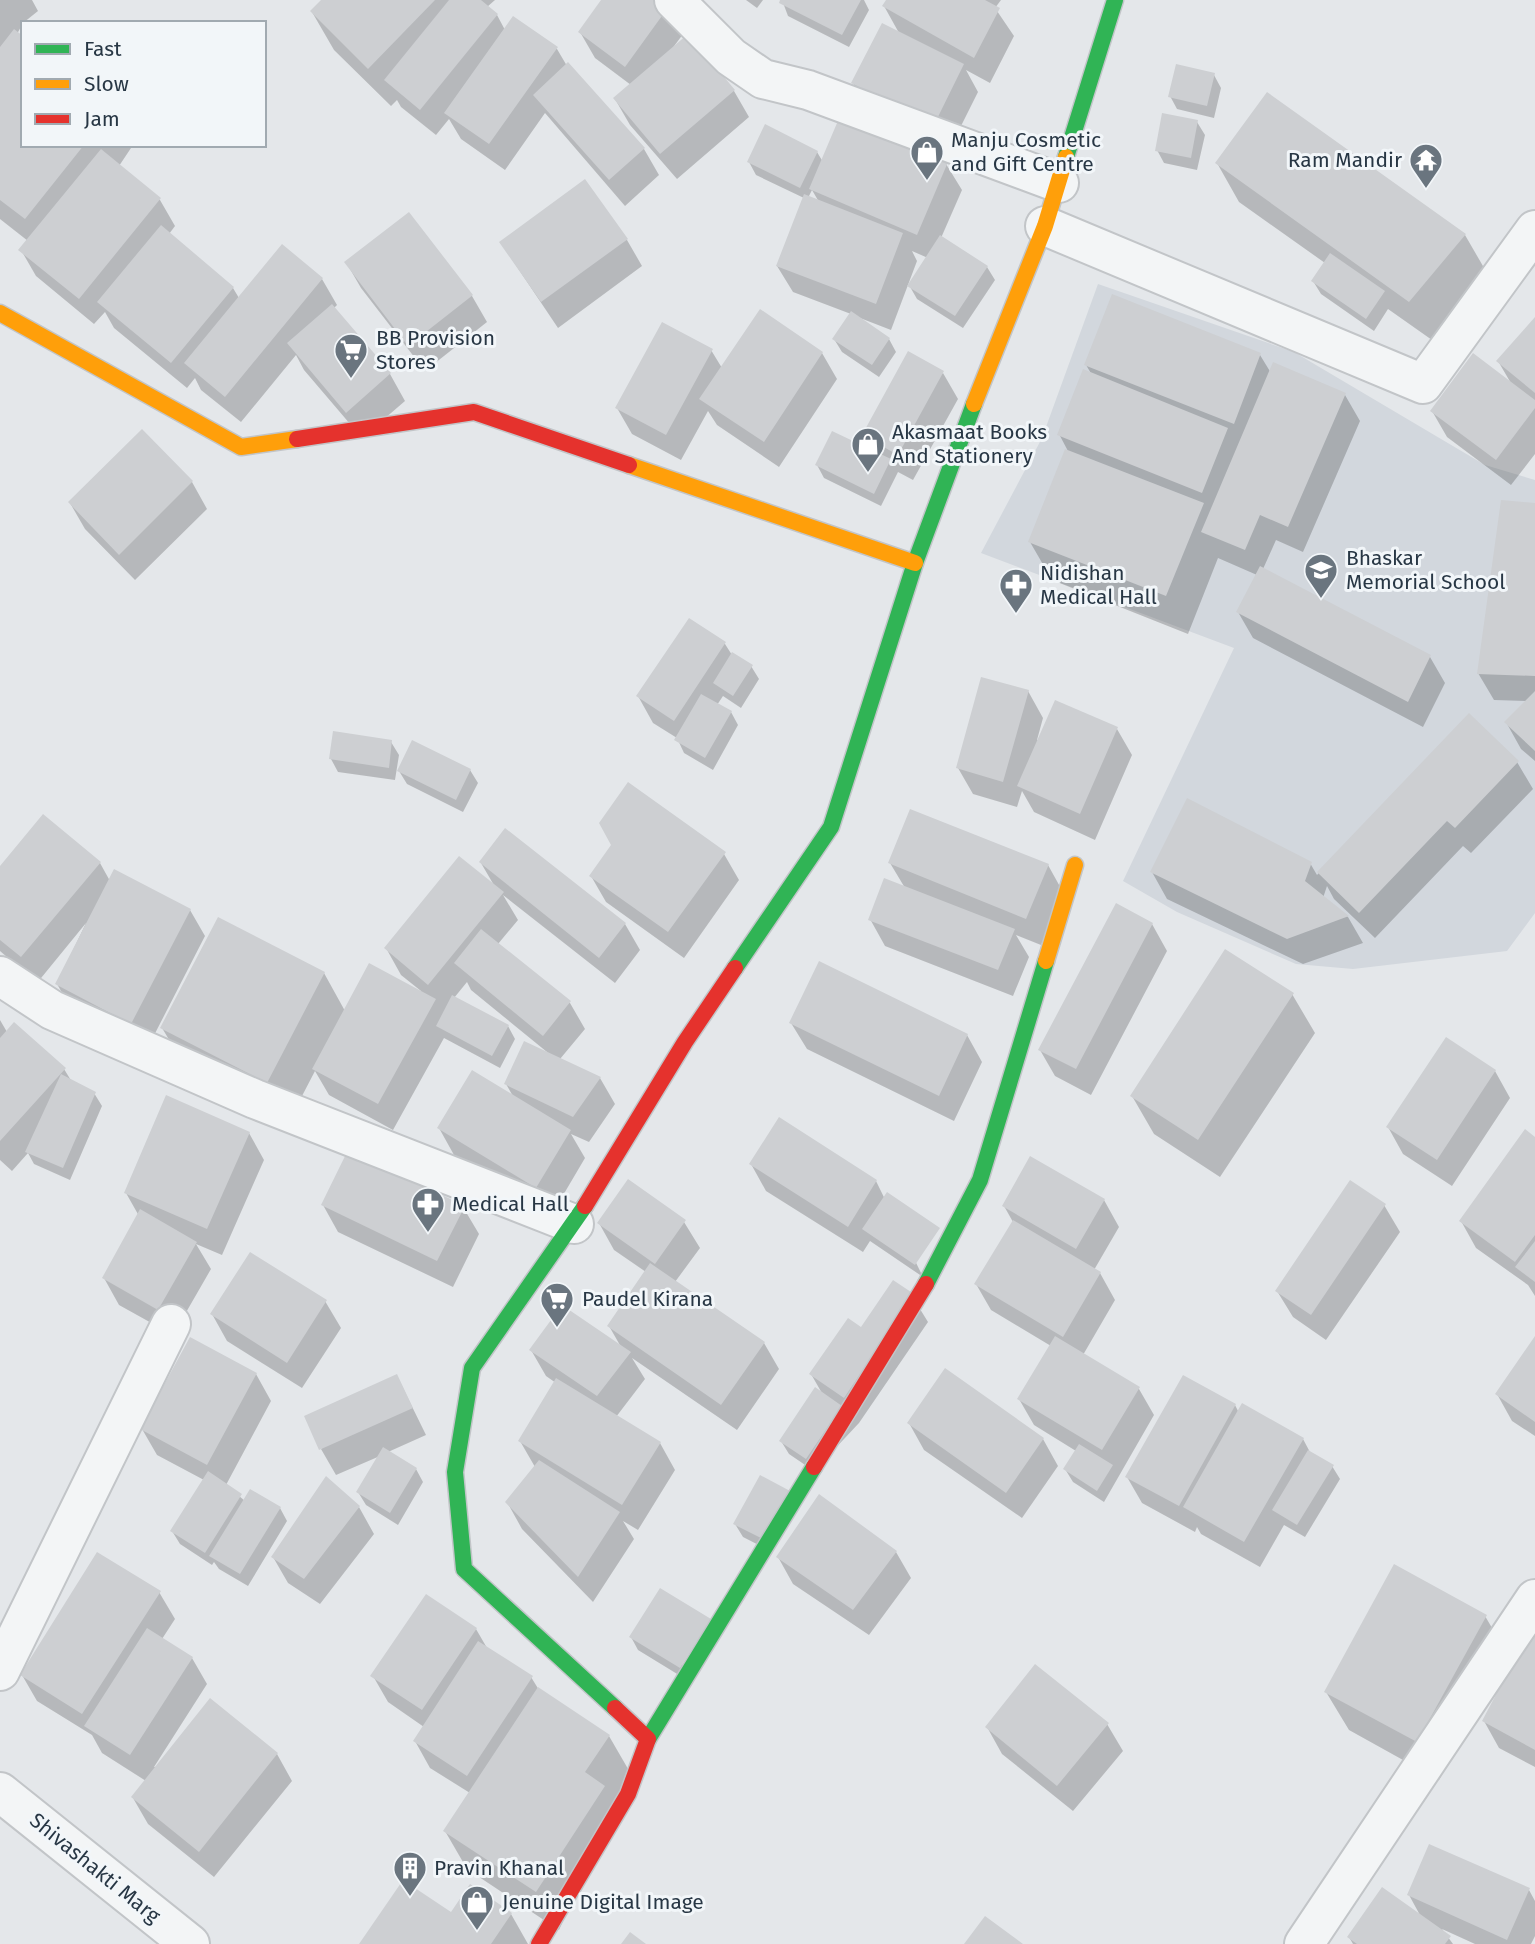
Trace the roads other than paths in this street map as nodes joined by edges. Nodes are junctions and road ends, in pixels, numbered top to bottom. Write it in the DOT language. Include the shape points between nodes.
graph roads {
  1 [pos="674,0"];
  2 [pos="1115,0"];
  3 [pos="1059,183"];
  4 [pos="1045,226"];
  5 [pos="1535,230"];
  6 [pos="0,313"];
  7 [pos="915,562"];
  8 [pos="1075,865"];
  9 [pos="0,976"];
  10 [pos="574,1224"];
  11 [pos="171,1324"];
  12 [pos="1535,1599"];
  13 [pos="0,1671"];
  14 [pos="648,1739"];
  15 [pos="0,1792"];
  16 [pos="190,1944"];
  17 [pos="539,1944"];
  18 [pos="1304,1944"];
  1 -- 3 [label="street" via="731,57 763,79 808,90"];
  2 -- 3 [label="street"];
  3 -- 4 [label="street"];
  4 -- 5 [label="street" via="1423,384"];
  4 -- 7 [label="street"];
  6 -- 7 [label="street" via="241,447 474,412"];
  7 -- 10 [label="street" via="831,827 685,1042"];
  8 -- 14 [label="street" via="980,1180 923,1289"];
  9 -- 10 [label="street" via="52,1010 230,1088"];
  10 -- 14 [label="street" via="472,1368 455,1472 464,1569"];
  11 -- 13 [label="street"];
  12 -- 18 [label="street"];
  14 -- 17 [label="street" via="628,1794"];
  15 -- 16 [label="street, Shivashakti Marg"];
}
